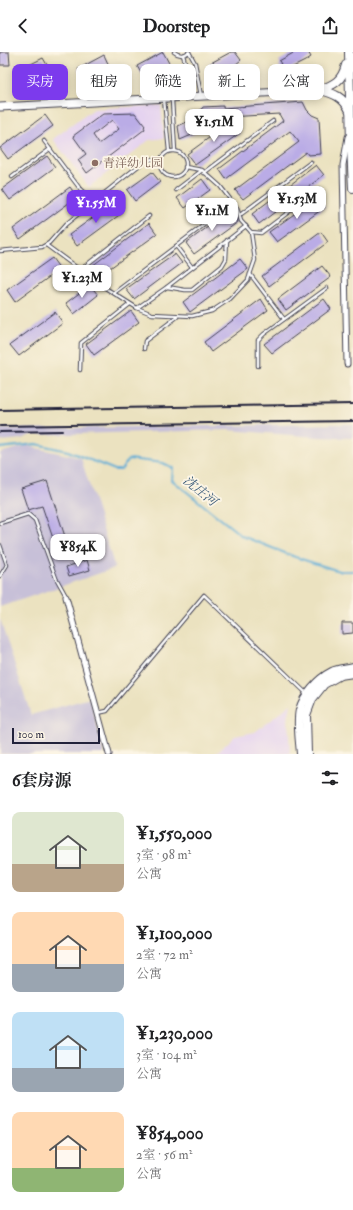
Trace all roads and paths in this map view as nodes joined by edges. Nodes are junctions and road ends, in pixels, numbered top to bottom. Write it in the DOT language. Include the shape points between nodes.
graph roads {
  1 [pos="174,52"];
  2 [pos="189,52"];
  3 [pos="349,54"];
  4 [pos="183,55"];
  5 [pos="185,64"];
  6 [pos="324,88"];
  7 [pos="324,91"];
  8 [pos="268,93"];
  9 [pos="196,97"];
  10 [pos="201,97"];
  11 [pos="140,100"];
  12 [pos="168,100"];
  13 [pos="168,100"];
  14 [pos="0,108"];
  15 [pos="350,112"];
  16 [pos="273,121"];
  17 [pos="350,124"];
  18 [pos="44,141"];
  19 [pos="50,149"];
  20 [pos="169,151"];
  21 [pos="175,151"];
  22 [pos="160,161"];
  23 [pos="311,162"];
  24 [pos="186,167"];
  25 [pos="203,172"];
  26 [pos="12,177"];
  27 [pos="353,188"];
  28 [pos="319,189"];
  29 [pos="176,190"];
  30 [pos="93,201"];
  31 [pos="233,203"];
  32 [pos="240,215"];
  33 [pos="149,216"];
  34 [pos="246,226"];
  35 [pos="251,232"];
  36 [pos="228,240"];
  37 [pos="46,245"];
  38 [pos="176,246"];
  39 [pos="0,252"];
  40 [pos="192,267"];
  41 [pos="80,270"];
  42 [pos="250,274"];
  43 [pos="167,287"];
  44 [pos="327,288"];
  45 [pos="114,293"];
  46 [pos="130,304"];
  47 [pos="137,308"];
  48 [pos="178,316"];
  49 [pos="284,319"];
  50 [pos="144,348"];
  51 [pos="347,364"];
  52 [pos="258,366"];
  53 [pos="80,370"];
  54 [pos="0,523"];
  55 [pos="0,545"];
  56 [pos="0,576"];
  57 [pos="66,597"];
  58 [pos="353,667"];
  59 [pos="353,673"];
  60 [pos="307,695"];
  61 [pos="98,713"];
  62 [pos="109,754"];
  63 [pos="301,754"];
  64 [pos="307,754"];
  1 -- 4 [label="lane"];
  2 -- 4 [label="lane"];
  2 -- 10 [label="lane" via="195,63"];
  3 -- 6 [label="main road" via="344,73 337,82"];
  3 -- 15 [label="main road"];
  4 -- 5 [label="lane"];
  7 -- 15 [label="main road" via="340,98"];
  8 -- 10 [label="street"];
  9 -- 10 [label="street"];
  11 -- 14 [label="street"];
  12 -- 21 [label="lane"];
  13 -- 20 [label="lane"];
  15 -- 17 [label="main road"];
  16 -- 25 [label="lane"];
  17 -- 27 [label="main road"];
  17 -- 51 [label="street" via="343,165"];
  18 -- 19 [label="lane"];
  19 -- 26 [label="lane"];
  19 -- 30 [label="lane" via="81,190"];
  20 -- 21 [label="lane"];
  20 -- 22 [label="lane" via="162,155"];
  21 -- 24 [label="lane" via="182,154"];
  22 -- 24 [label="lane" via="162,171 172,177 180,174"];
  22 -- 30 [label="lane" via="152,159 142,164"];
  23 -- 32 [label="lane"];
  24 -- 25 [label="lane"];
  25 -- 29 [label="lane"];
  25 -- 31 [label="lane" via="220,186"];
  28 -- 35 [label="lane" via="261,233"];
  30 -- 37 [label="lane"];
  31 -- 32 [label="lane"];
  31 -- 38 [label="lane"];
  32 -- 34 [label="lane"];
  33 -- 41 [label="lane"];
  34 -- 35 [label="lane"];
  34 -- 36 [label="lane"];
  35 -- 42 [label="lane" via="255,260"];
  36 -- 40 [label="lane"];
  36 -- 43 [label="lane" via="226,259 222,266 192,290"];
  37 -- 39 [label="lane"];
  37 -- 41 [label="lane"];
  38 -- 40 [label="lane"];
  38 -- 45 [label="lane"];
  40 -- 43 [label="lane"];
  41 -- 45 [label="lane"];
  42 -- 48 [label="lane" via="248,280 230,299 212,311 192,316"];
  42 -- 49 [label="lane"];
  43 -- 47 [label="lane"];
  44 -- 49 [label="lane"];
  45 -- 46 [label="lane"];
  46 -- 47 [label="lane"];
  46 -- 53 [label="lane" via="81,343"];
  47 -- 48 [label="lane" via="152,314"];
  48 -- 50 [label="lane" via="146,341"];
  49 -- 52 [label="lane" via="258,340"];
  54 -- 57 [label="lane" via="28,514 35,520 56,578"];
  55 -- 56 [label="lane" via="7,565"];
  57 -- 61 [label="street"];
  58 -- 60 [label="main road" via="332,672 319,681"];
  59 -- 64 [label="main road" via="340,675 324,684 312,698 306,715"];
  60 -- 61 [label="lane" via="204,594 107,711"];
  60 -- 63 [label="main road" via="300,710"];
  61 -- 62 [label="street"];
}
